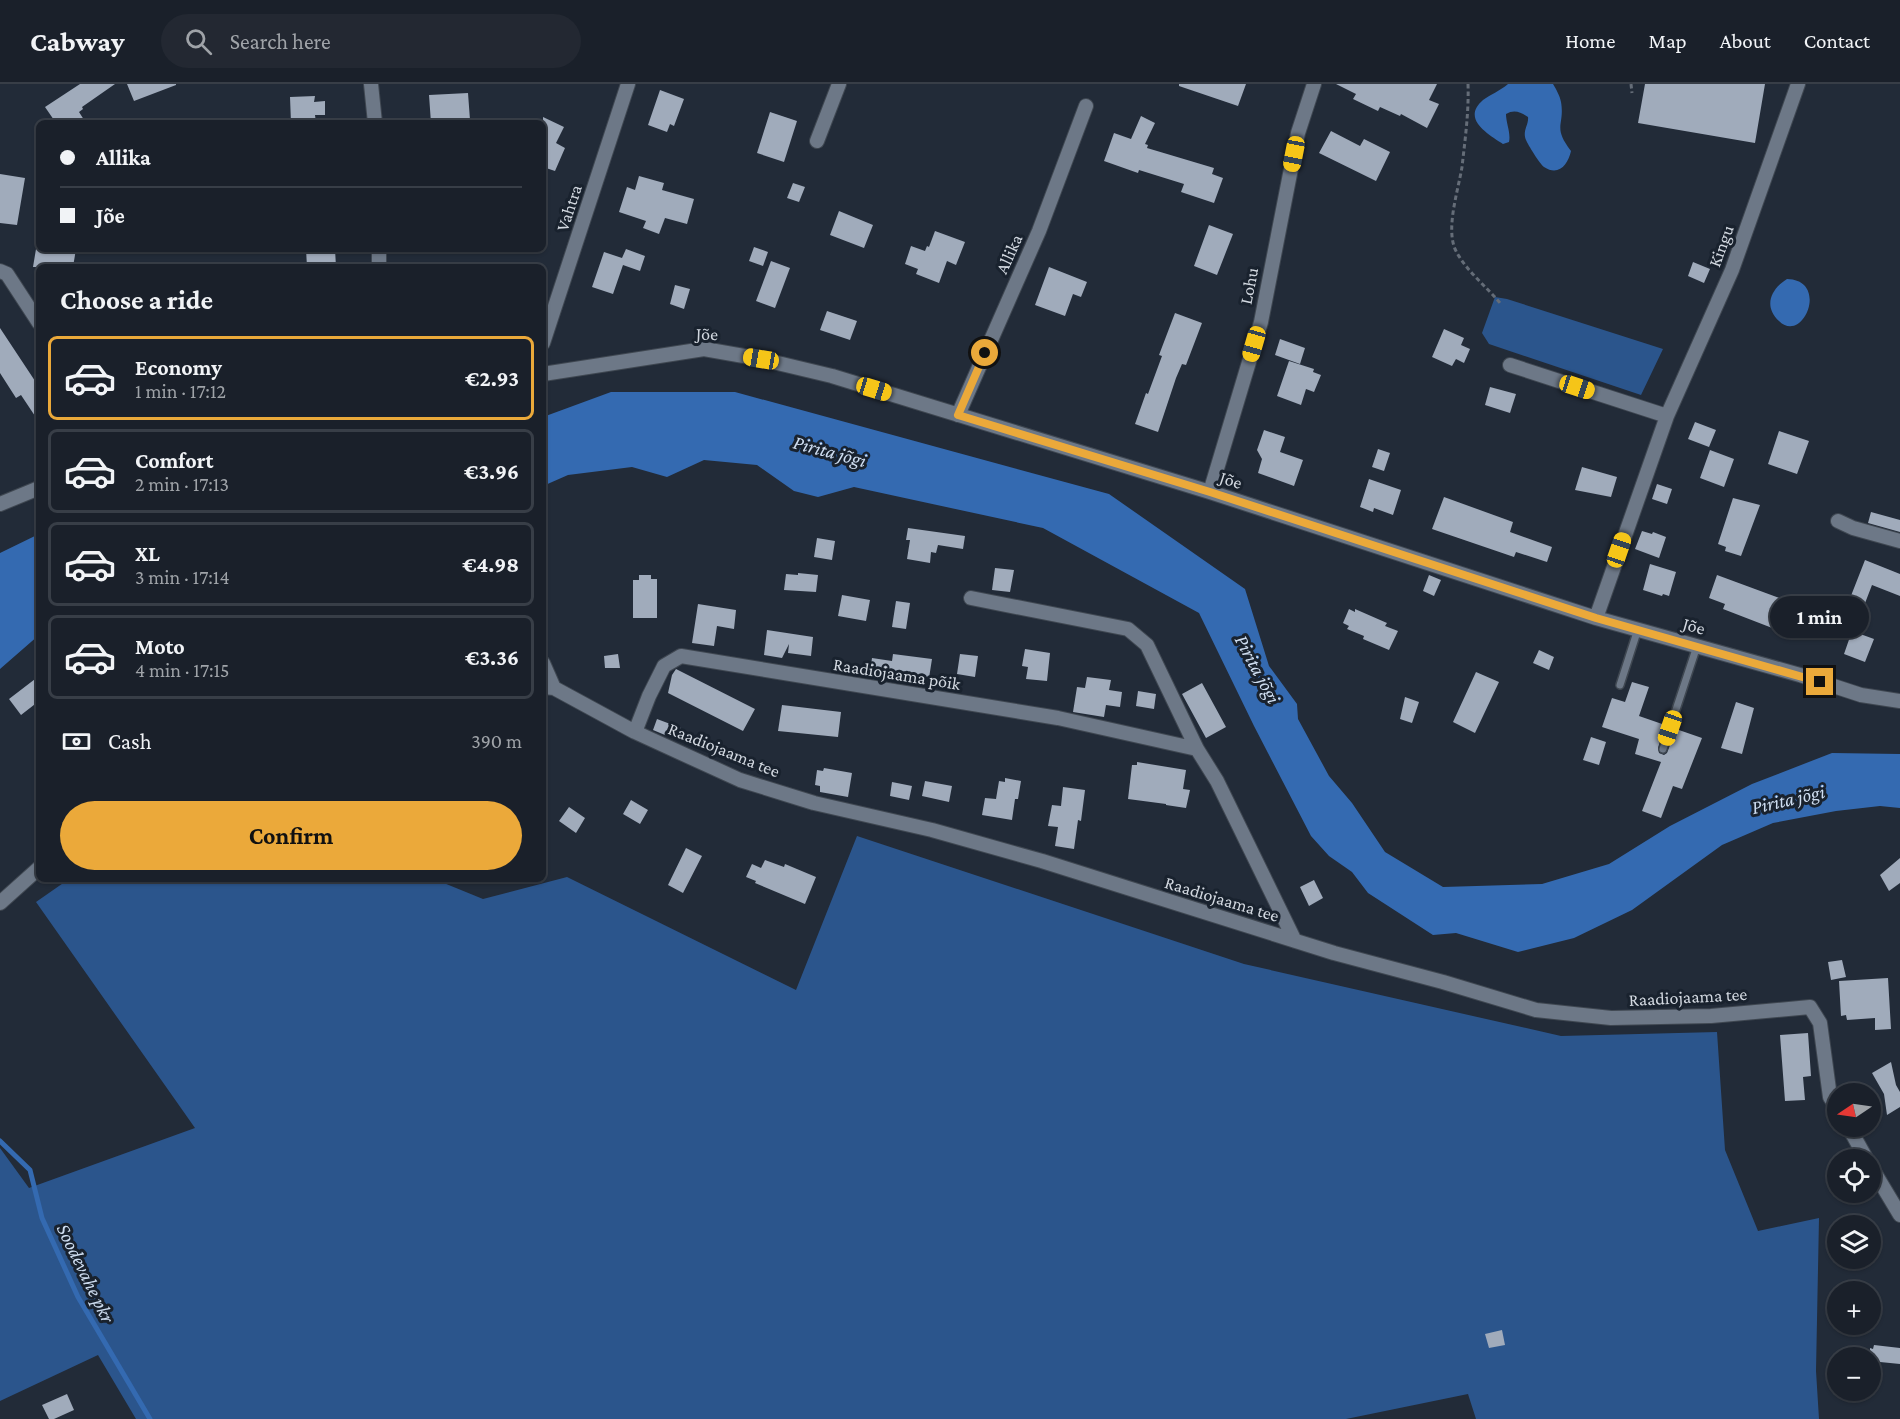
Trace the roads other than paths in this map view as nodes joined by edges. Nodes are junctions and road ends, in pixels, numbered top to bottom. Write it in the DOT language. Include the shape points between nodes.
graph roads {
  1 [pos="370,84"];
  2 [pos="628,84"];
  3 [pos="839,84"];
  4 [pos="1314,84"];
  5 [pos="1798,84"];
  6 [pos="1086,106"];
  7 [pos="375,120"];
  8 [pos="817,141"];
  9 [pos="0,271"];
  10 [pos="36,318"];
  11 [pos="546,334"];
  12 [pos="1510,365"];
  13 [pos="546,374"];
  14 [pos="958,415"];
  15 [pos="1666,416"];
  16 [pos="36,489"];
  17 [pos="1210,492"];
  18 [pos="0,504"];
  19 [pos="1838,521"];
  20 [pos="1900,542"];
  21 [pos="971,598"];
  22 [pos="1596,618"];
  23 [pos="1638,629"];
  24 [pos="1697,646"];
  25 [pos="1620,685"];
  26 [pos="548,688"];
  27 [pos="1900,701"];
  28 [pos="635,732"];
  29 [pos="1197,749"];
  30 [pos="1663,749"];
  31 [pos="36,871"];
  32 [pos="0,903"];
  33 [pos="1295,941"];
  34 [pos="1828,1083"];
  35 [pos="1881,1184"];
  36 [pos="1900,1215"];
  1 -- 7 [label="street"];
  2 -- 11 [label="street, Vahtra"];
  3 -- 8 [label="street"];
  4 -- 17 [label="street, Lohu" via="1298,133 1261,322"];
  5 -- 15 [label="street, Kingu" via="1732,270"];
  6 -- 14 [label="street, Allika" via="1039,231"];
  9 -- 10 [label="street" via="7,274"];
  12 -- 15 [label="street"];
  13 -- 14 [label="street, Jõe" via="704,349 832,376"];
  14 -- 17 [label="street, Jõe"];
  15 -- 22 [label="street, Kingu"];
  16 -- 18 [label="street"];
  17 -- 22 [label="street, Jõe"];
  19 -- 20 [label="street"];
  21 -- 29 [label="street" via="1128,629 1147,645"];
  22 -- 23 [label="street, Jõe"];
  23 -- 24 [label="street, Jõe"];
  23 -- 25 [label="lane"];
  24 -- 27 [label="street, Jõe" via="1861,695"];
  24 -- 30 [label="lane"];
  26 -- 28 [label="street, Raadiojaama tee"];
  28 -- 29 [label="street, Raadiojaama põik" via="664,666 681,656 1058,718"];
  28 -- 33 [label="street, Raadiojaama tee" via="740,780 814,803 1042,861"];
  29 -- 33 [label="street" via="1217,781"];
  31 -- 32 [label="street"];
  33 -- 34 [label="street, Raadiojaama tee" via="1536,1010 1611,1018 1711,1016 1810,1007 1820,1023"];
  35 -- 36 [label="street"];
}
